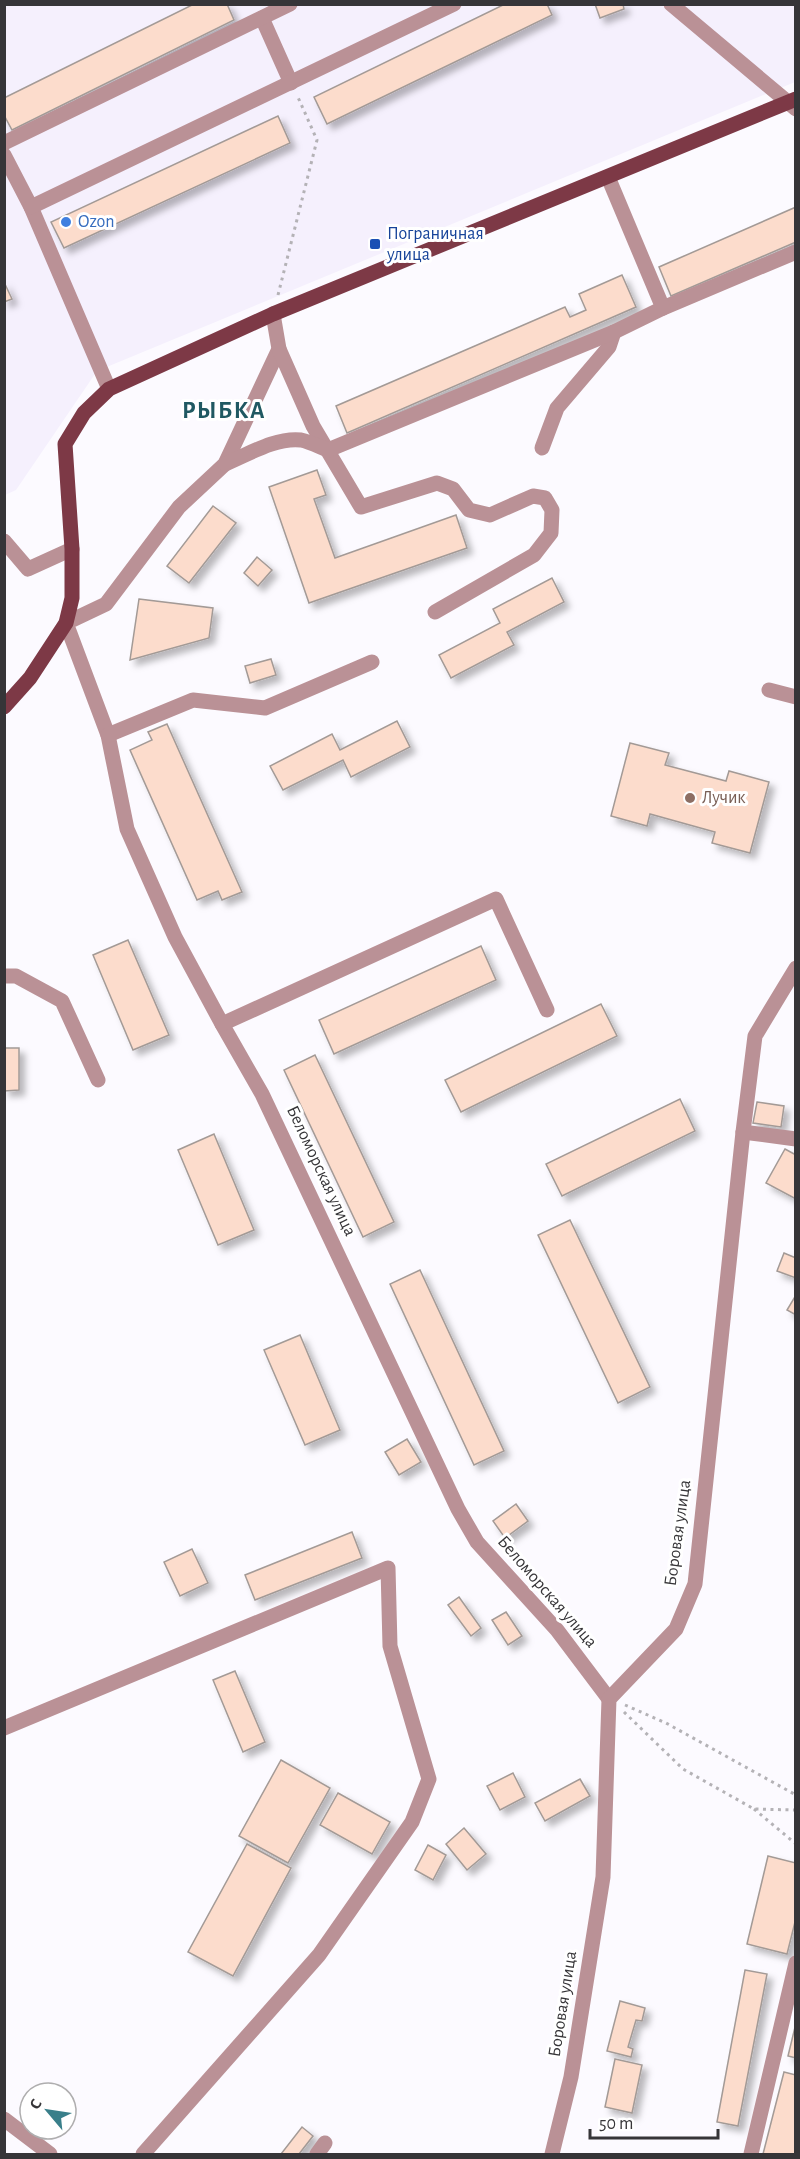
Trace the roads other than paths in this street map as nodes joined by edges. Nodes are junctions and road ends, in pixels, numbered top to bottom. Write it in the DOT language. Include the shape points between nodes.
graph roads {
  1 [pos="290,4"];
  2 [pos="454,4"];
  3 [pos="670,4"];
  4 [pos="262,18"];
  5 [pos="291,83"];
  6 [pos="792,104"];
  7 [pos="4,143"];
  8 [pos="4,156"];
  9 [pos="608,177"];
  10 [pos="31,207"];
  11 [pos="795,252"];
  12 [pos="663,308"];
  13 [pos="273,314"];
  14 [pos="614,332"];
  15 [pos="279,349"];
  16 [pos="109,389"];
  17 [pos="542,448"];
  18 [pos="328,450"];
  19 [pos="225,464"];
  20 [pos="4,541"];
  21 [pos="72,549"];
  22 [pos="435,612"];
  23 [pos="66,623"];
  24 [pos="372,662"];
  25 [pos="769,690"];
  26 [pos="795,697"];
  27 [pos="4,707"];
  28 [pos="108,735"];
  29 [pos="795,968"];
  30 [pos="4,976"];
  31 [pos="547,1010"];
  32 [pos="222,1024"];
  33 [pos="98,1080"];
  34 [pos="743,1132"];
  35 [pos="795,1139"];
  36 [pos="609,1699"];
  37 [pos="4,1728"];
  38 [pos="795,1963"];
  39 [pos="5,2121"];
  40 [pos="50,2154"];
  41 [pos="143,2154"];
  42 [pos="552,2154"];
  43 [pos="752,2154"];
  1 -- 4 [label="street"];
  2 -- 5 [label="street"];
  3 -- 6 [label="street"];
  4 -- 5 [label="street"];
  4 -- 7 [label="street"];
  5 -- 10 [label="street"];
  6 -- 9 [label="main road"];
  8 -- 10 [label="street"];
  9 -- 12 [label="street"];
  9 -- 13 [label="main road"];
  10 -- 16 [label="street"];
  11 -- 12 [label="street"];
  12 -- 14 [label="street"];
  13 -- 15 [label="street"];
  13 -- 16 [label="main road"];
  14 -- 17 [label="street" via="609,347 557,408"];
  14 -- 18 [label="street"];
  15 -- 18 [label="street" via="313,426"];
  15 -- 19 [label="street"];
  16 -- 21 [label="main road" via="84,412 65,444"];
  18 -- 19 [label="street" via="301,440 285,441"];
  18 -- 22 [label="street" via="361,507 437,483 453,489 470,510 490,515 533,496 545,498 552,510 550,533 534,555"];
  19 -- 23 [label="street" via="179,507 106,604"];
  20 -- 21 [label="street" via="28,569"];
  21 -- 23 [label="main road" via="72,598"];
  23 -- 27 [label="main road" via="30,678"];
  23 -- 28 [label="street, Беломорская улица"];
  24 -- 28 [label="street" via="265,708 193,700"];
  25 -- 26 [label="street"];
  28 -- 32 [label="street, Беломорская улица" via="127,829 175,937"];
  29 -- 34 [label="street, Боровая улица" via="755,1035"];
  30 -- 33 [label="street" via="16,976 62,1001"];
  31 -- 32 [label="street" via="496,899"];
  32 -- 36 [label="street, Беломорская улица" via="262,1094 458,1509 477,1542 557,1630"];
  34 -- 35 [label="street"];
  34 -- 36 [label="street, Боровая улица" via="695,1584 676,1629"];
  36 -- 42 [label="street, Боровая улица" via="603,1877 571,2077"];
  37 -- 41 [label="street" via="388,1568 390,1646 429,1779 412,1822 319,1955"];
  38 -- 43 [label="street"];
  39 -- 40 [label="street"];
}
